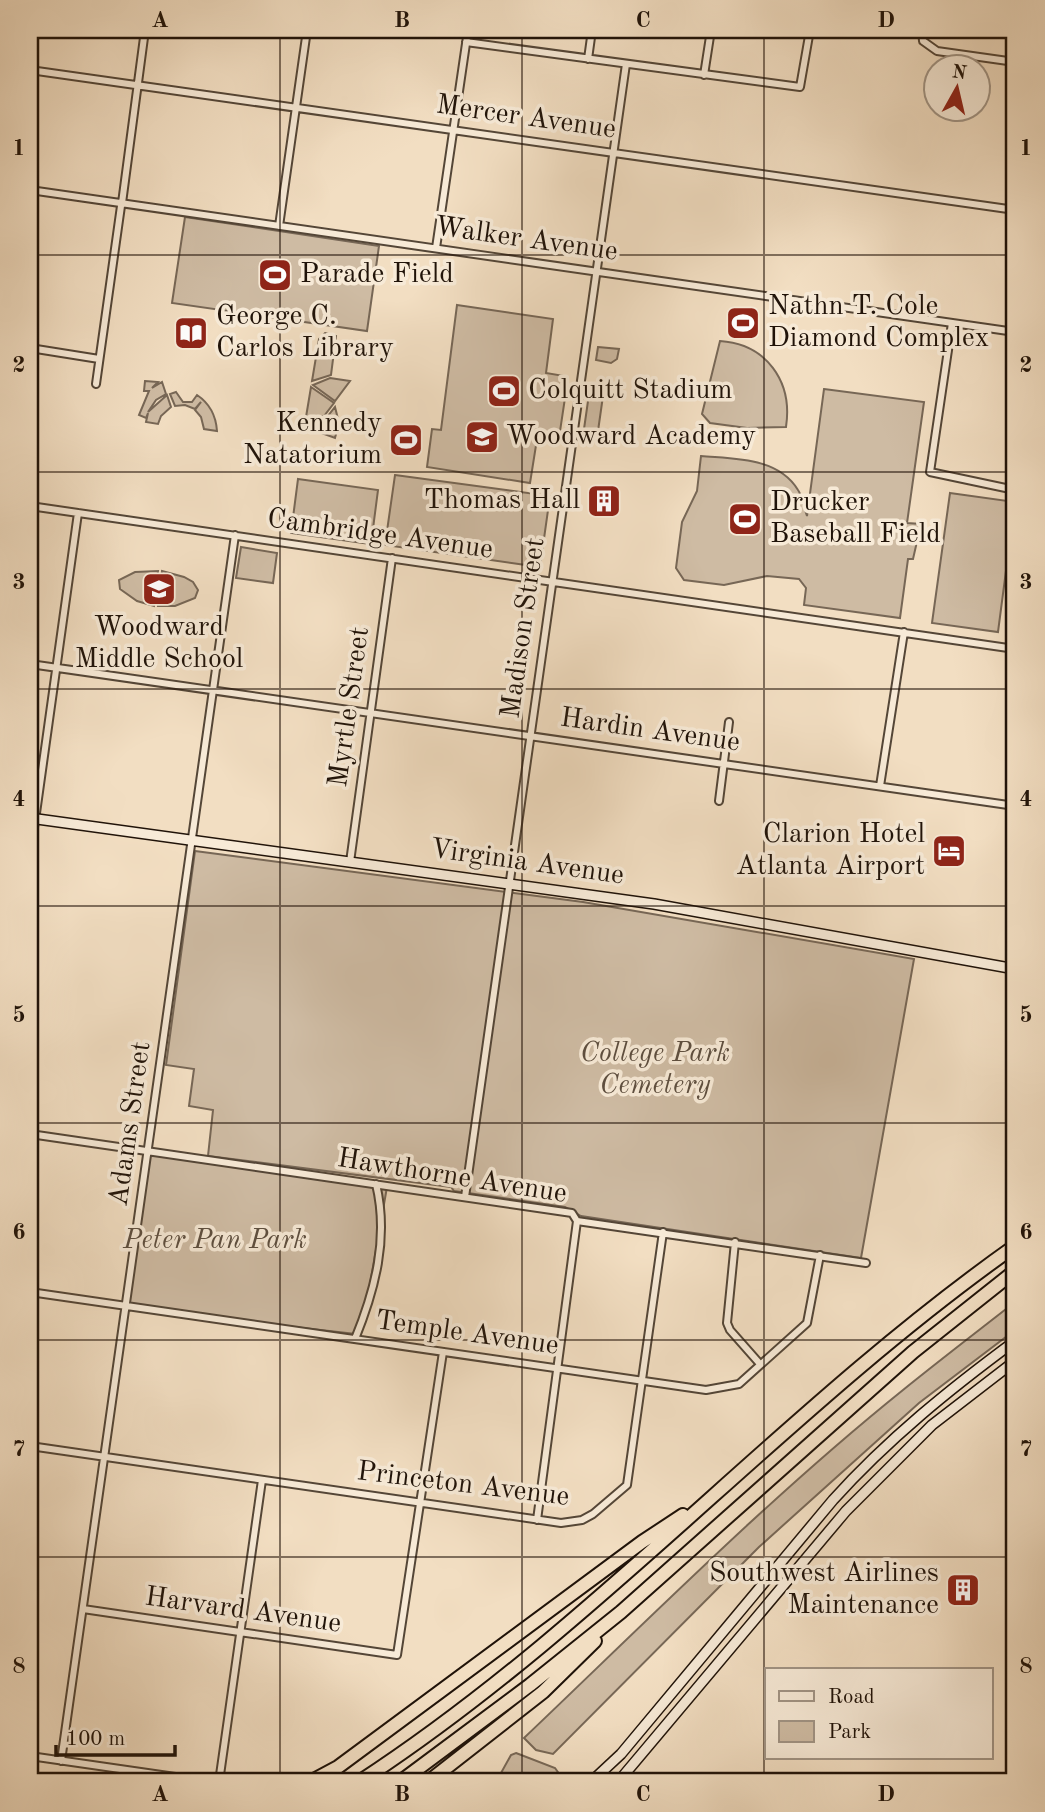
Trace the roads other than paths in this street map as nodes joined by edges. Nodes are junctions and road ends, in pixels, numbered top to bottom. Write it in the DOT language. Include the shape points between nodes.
graph roads {
  1 [pos="145,30"];
  2 [pos="307,30"];
  3 [pos="468,30"];
  4 [pos="592,30"];
  5 [pos="711,30"];
  6 [pos="810,30"];
  7 [pos="922,30"];
  8 [pos="466,42"];
  9 [pos="588,59"];
  10 [pos="1015,62"];
  11 [pos="626,64"];
  12 [pos="30,70"];
  13 [pos="704,75"];
  14 [pos="137,86"];
  15 [pos="296,107"];
  16 [pos="453,129"];
  17 [pos="613,152"];
  18 [pos="30,190"];
  19 [pos="121,205"];
  20 [pos="1015,210"];
  21 [pos="279,226"];
  22 [pos="436,248"];
  23 [pos="596,272"];
  24 [pos="951,323"];
  25 [pos="1015,332"];
  26 [pos="30,348"];
  27 [pos="99,359"];
  28 [pos="96,384"];
  29 [pos="1015,490"];
  30 [pos="30,506"];
  31 [pos="78,513"];
  32 [pos="235,536"];
  33 [pos="392,558"];
  34 [pos="552,581"];
  35 [pos="904,632"];
  36 [pos="1015,649"];
  37 [pos="30,664"];
  38 [pos="57,667"];
  39 [pos="213,690"];
  40 [pos="371,712"];
  41 [pos="729,722"];
  42 [pos="530,734"];
  43 [pos="723,763"];
  44 [pos="880,786"];
  45 [pos="719,801"];
  46 [pos="1015,806"];
  47 [pos="32,819"];
  48 [pos="192,840"];
  49 [pos="30,856"];
  50 [pos="349,862"];
  51 [pos="509,883"];
  52 [pos="1015,939"];
  53 [pos="1012,969"];
  54 [pos="30,1134"];
  55 [pos="149,1152"];
  56 [pos="376,1184"];
  57 [pos="465,1197"];
  58 [pos="577,1221"];
  59 [pos="663,1233"];
  60 [pos="1015,1239"];
  61 [pos="735,1242"];
  62 [pos="1015,1246"];
  63 [pos="820,1255"];
  64 [pos="997,1259"];
  65 [pos="866,1263"];
  66 [pos="1012,1274"];
  67 [pos="30,1292"];
  68 [pos="127,1306"];
  69 [pos="355,1339"];
  70 [pos="1015,1341"];
  71 [pos="443,1352"];
  72 [pos="1015,1361"];
  73 [pos="760,1364"];
  74 [pos="558,1369"];
  75 [pos="643,1382"];
  76 [pos="30,1446"];
  77 [pos="105,1457"];
  78 [pos="262,1480"];
  79 [pos="420,1503"];
  80 [pos="699,1507"];
  81 [pos="537,1520"];
  82 [pos="83,1609"];
  83 [pos="621,1612"];
  84 [pos="240,1632"];
  85 [pos="30,1756"];
  86 [pos="61,1761"];
  87 [pos="210,1782"];
  88 [pos="219,1782"];
  89 [pos="310,1782"];
  90 [pos="359,1782"];
  91 [pos="400,1782"];
  92 [pos="428,1782"];
  93 [pos="591,1782"];
  94 [pos="618,1782"];
  1 -- 14 [label="street"];
  2 -- 15 [label="street"];
  3 -- 8 [label="street"];
  4 -- 9 [label="street"];
  5 -- 13 [label="street"];
  6 -- 13 [label="street" via="800,88"];
  7 -- 10 [label="street" via="923,41 937,51"];
  8 -- 9 [label="street"];
  8 -- 16 [label="street"];
  9 -- 11 [label="street"];
  11 -- 13 [label="street"];
  11 -- 17 [label="street, Madison Street"];
  12 -- 14 [label="street, Mercer Avenue"];
  14 -- 15 [label="street, Mercer Avenue"];
  14 -- 19 [label="street"];
  15 -- 16 [label="street, Mercer Avenue"];
  15 -- 21 [label="street"];
  16 -- 17 [label="street, Mercer Avenue"];
  16 -- 22 [label="street"];
  17 -- 20 [label="street, Mercer Avenue"];
  17 -- 23 [label="street, Madison Street"];
  18 -- 19 [label="street, Walker Avenue"];
  19 -- 21 [label="street, Walker Avenue"];
  19 -- 27 [label="street"];
  21 -- 22 [label="street, Walker Avenue"];
  22 -- 23 [label="street, Walker Avenue"];
  23 -- 24 [label="street, Walker Avenue"];
  23 -- 34 [label="street, Madison Street"];
  24 -- 25 [label="street, Walker Avenue"];
  24 -- 29 [label="street" via="930,472"];
  26 -- 27 [label="street"];
  27 -- 28 [label="street"];
  30 -- 31 [label="street, Cambridge Avenue"];
  31 -- 32 [label="street, Cambridge Avenue"];
  31 -- 38 [label="street"];
  32 -- 33 [label="street, Cambridge Avenue"];
  32 -- 39 [label="street, Adams Street"];
  33 -- 34 [label="street, Cambridge Avenue"];
  33 -- 40 [label="street, Myrtle Street"];
  34 -- 35 [label="street, Cambridge Avenue"];
  34 -- 42 [label="street, Madison Street"];
  35 -- 36 [label="street, Cambridge Avenue"];
  35 -- 44 [label="street"];
  37 -- 38 [label="street, Hardin Avenue"];
  38 -- 39 [label="street, Hardin Avenue"];
  38 -- 47 [label="street"];
  39 -- 40 [label="street, Hardin Avenue"];
  39 -- 48 [label="street, Adams Street"];
  40 -- 42 [label="street, Hardin Avenue"];
  40 -- 50 [label="street, Myrtle Street"];
  41 -- 43 [label="street"];
  42 -- 43 [label="street, Hardin Avenue"];
  42 -- 51 [label="street, Madison Street"];
  43 -- 44 [label="street, Hardin Avenue"];
  43 -- 45 [label="street"];
  44 -- 46 [label="street, Hardin Avenue"];
  47 -- 48 [label="main road, Virginia Avenue"];
  47 -- 49 [label="street"];
  48 -- 50 [label="main road, Virginia Avenue"];
  48 -- 55 [label="street, Adams Street"];
  50 -- 51 [label="main road, Virginia Avenue"];
  51 -- 53 [label="main road, Virginia Avenue" via="678,908"];
  51 -- 57 [label="street, Madison Street"];
  52 -- 53 [label="street"];
  54 -- 55 [label="street, Hawthorne Avenue"];
  55 -- 56 [label="street, Hawthorne Avenue"];
  55 -- 68 [label="street, Adams Street"];
  56 -- 57 [label="street, Hawthorne Avenue"];
  56 -- 69 [label="street" via="382,1219 378,1267"];
  57 -- 58 [label="street, Hawthorne Avenue" via="572,1213"];
  58 -- 59 [label="street, Hawthorne Avenue"];
  58 -- 74 [label="street"];
  59 -- 61 [label="street, Hawthorne Avenue"];
  59 -- 75 [label="street, Princeton Avenue"];
  60 -- 64 [label="highway"];
  61 -- 63 [label="street, Hawthorne Avenue"];
  61 -- 73 [label="street" via="727,1323"];
  62 -- 64 [label="highway"];
  63 -- 65 [label="street, Hawthorne Avenue"];
  63 -- 73 [label="street, Temple Avenue" via="807,1323"];
  64 -- 80 [label="highway"];
  66 -- 83 [label="highway" via="913,1352"];
  67 -- 68 [label="street, Temple Avenue"];
  68 -- 69 [label="street, Temple Avenue"];
  68 -- 77 [label="street, Adams Street"];
  69 -- 71 [label="street, Temple Avenue"];
  70 -- 93 [label="main road" via="915,1418 833,1500 621,1754"];
  71 -- 74 [label="street, Temple Avenue"];
  71 -- 79 [label="street"];
  72 -- 94 [label="main road" via="932,1425 846,1511"];
  73 -- 75 [label="street, Temple Avenue" via="739,1384 720,1389"];
  74 -- 75 [label="street, Temple Avenue"];
  74 -- 81 [label="street"];
  75 -- 81 [label="street, Princeton Avenue" via="627,1485 582,1520"];
  76 -- 77 [label="street, Princeton Avenue"];
  77 -- 78 [label="street, Princeton Avenue"];
  77 -- 82 [label="street, Adams Street"];
  78 -- 79 [label="street, Princeton Avenue"];
  78 -- 84 [label="street"];
  79 -- 81 [label="street, Princeton Avenue"];
  79 -- 84 [label="street, Harvard Avenue" via="397,1655"];
  80 -- 89 [label="highway" via="642,1542 338,1767"];
  80 -- 90 [label="highway" via="526,1659"];
  82 -- 84 [label="street, Harvard Avenue"];
  82 -- 86 [label="street, Adams Street"];
  83 -- 91 [label="highway"];
  83 -- 92 [label="highway" via="543,1692"];
  84 -- 88 [label="street"];
  85 -- 86 [label="street"];
  86 -- 87 [label="street"];
}
